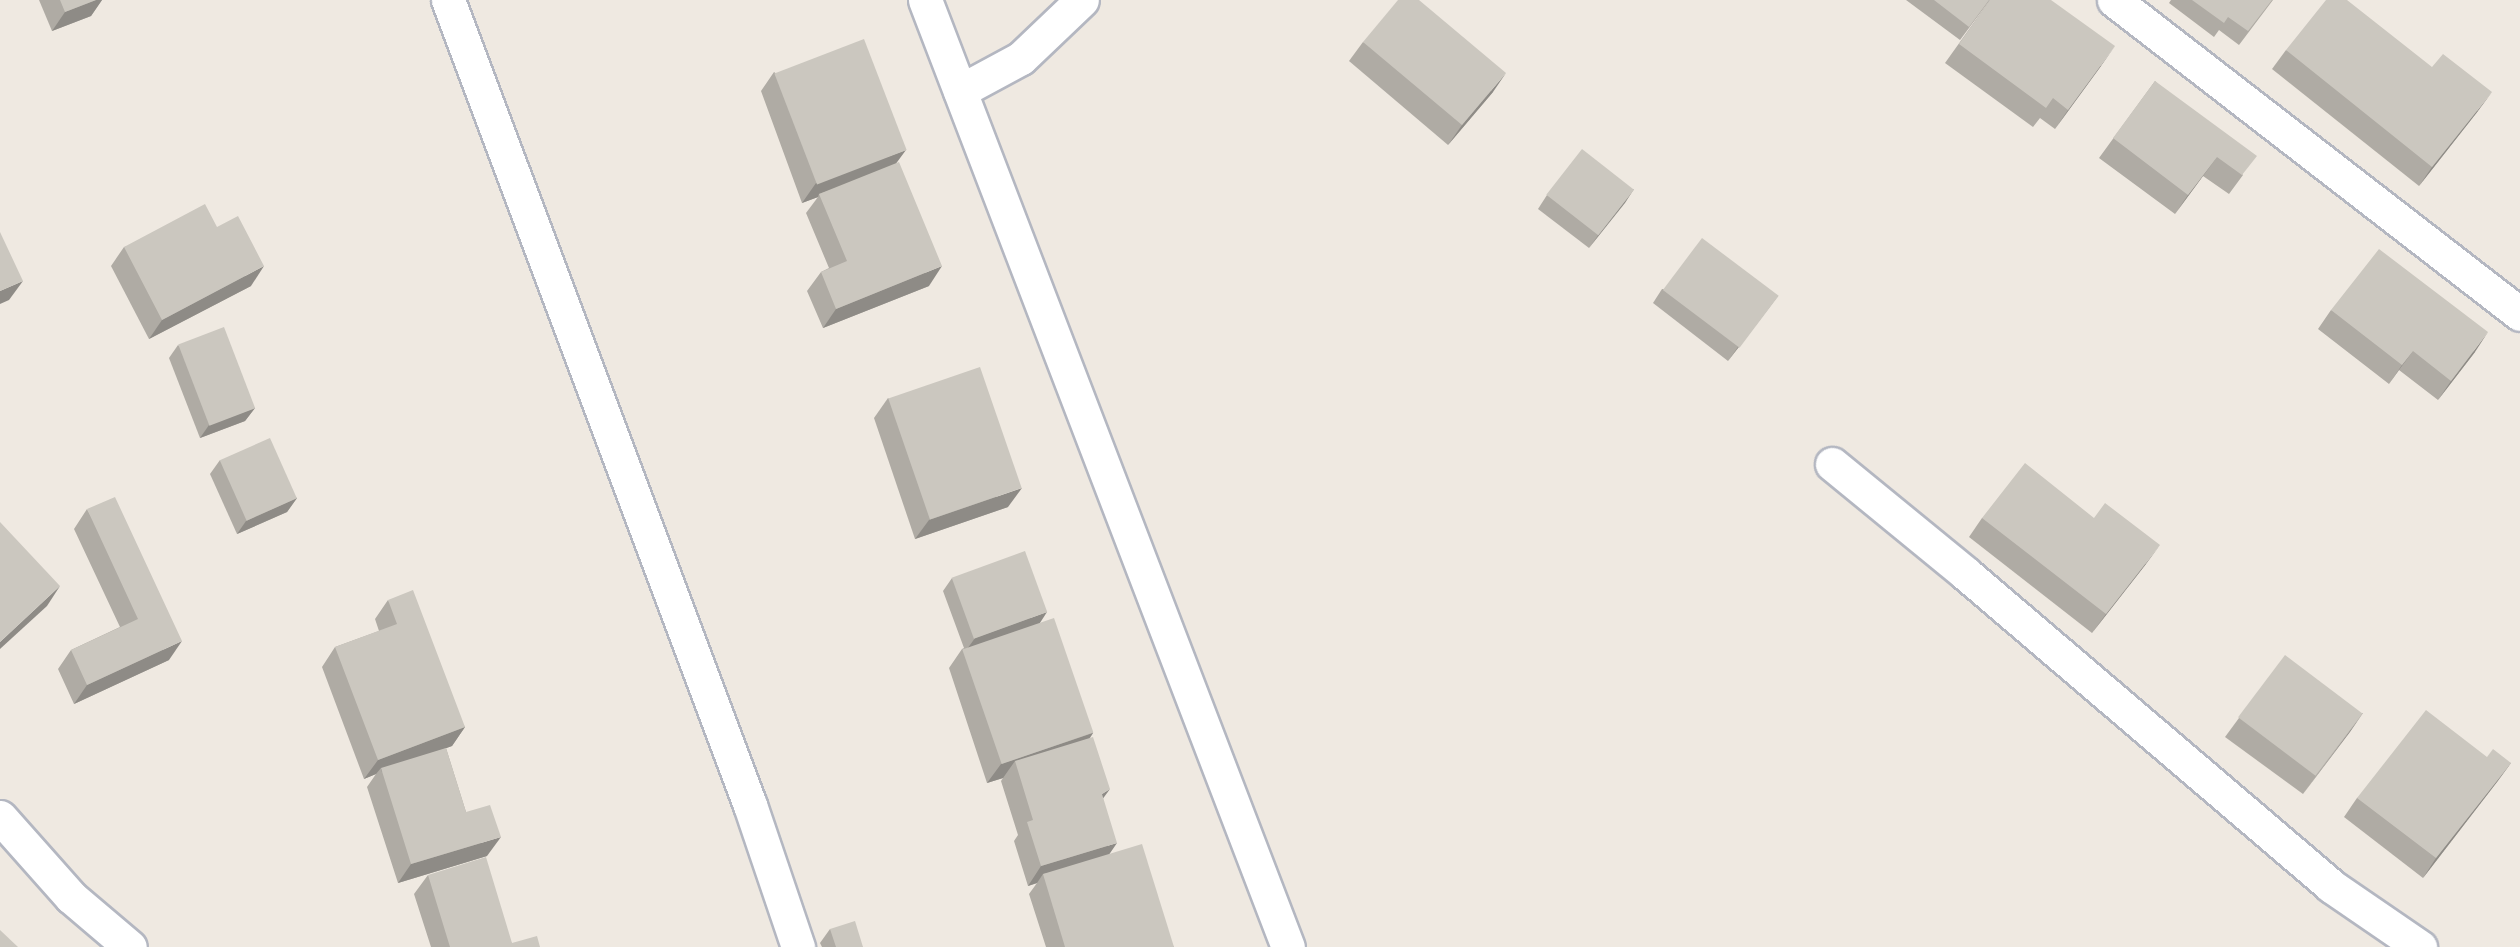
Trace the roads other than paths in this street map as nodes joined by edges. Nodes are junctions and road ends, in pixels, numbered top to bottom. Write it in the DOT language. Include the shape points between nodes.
graph roads {
  1 [pos="448,0"];
  2 [pos="925,0"];
  3 [pos="1082,0"];
  4 [pos="2114,0"];
  5 [pos="960,91"];
  6 [pos="2520,314"];
  7 [pos="1832,464"];
  8 [pos="0,817"];
  9 [pos="130,947"];
  10 [pos="798,947"];
  11 [pos="1288,947"];
  12 [pos="2420,947"];
  1 -- 10 [label="street" via="746,794"];
  2 -- 5 [label="street"];
  3 -- 5 [label="street" via="1021,58"];
  4 -- 6 [label="street"];
  5 -- 11 [label="street"];
  7 -- 12 [label="street" via="2331,886"];
  8 -- 9 [label="street" via="71,897"];
}
